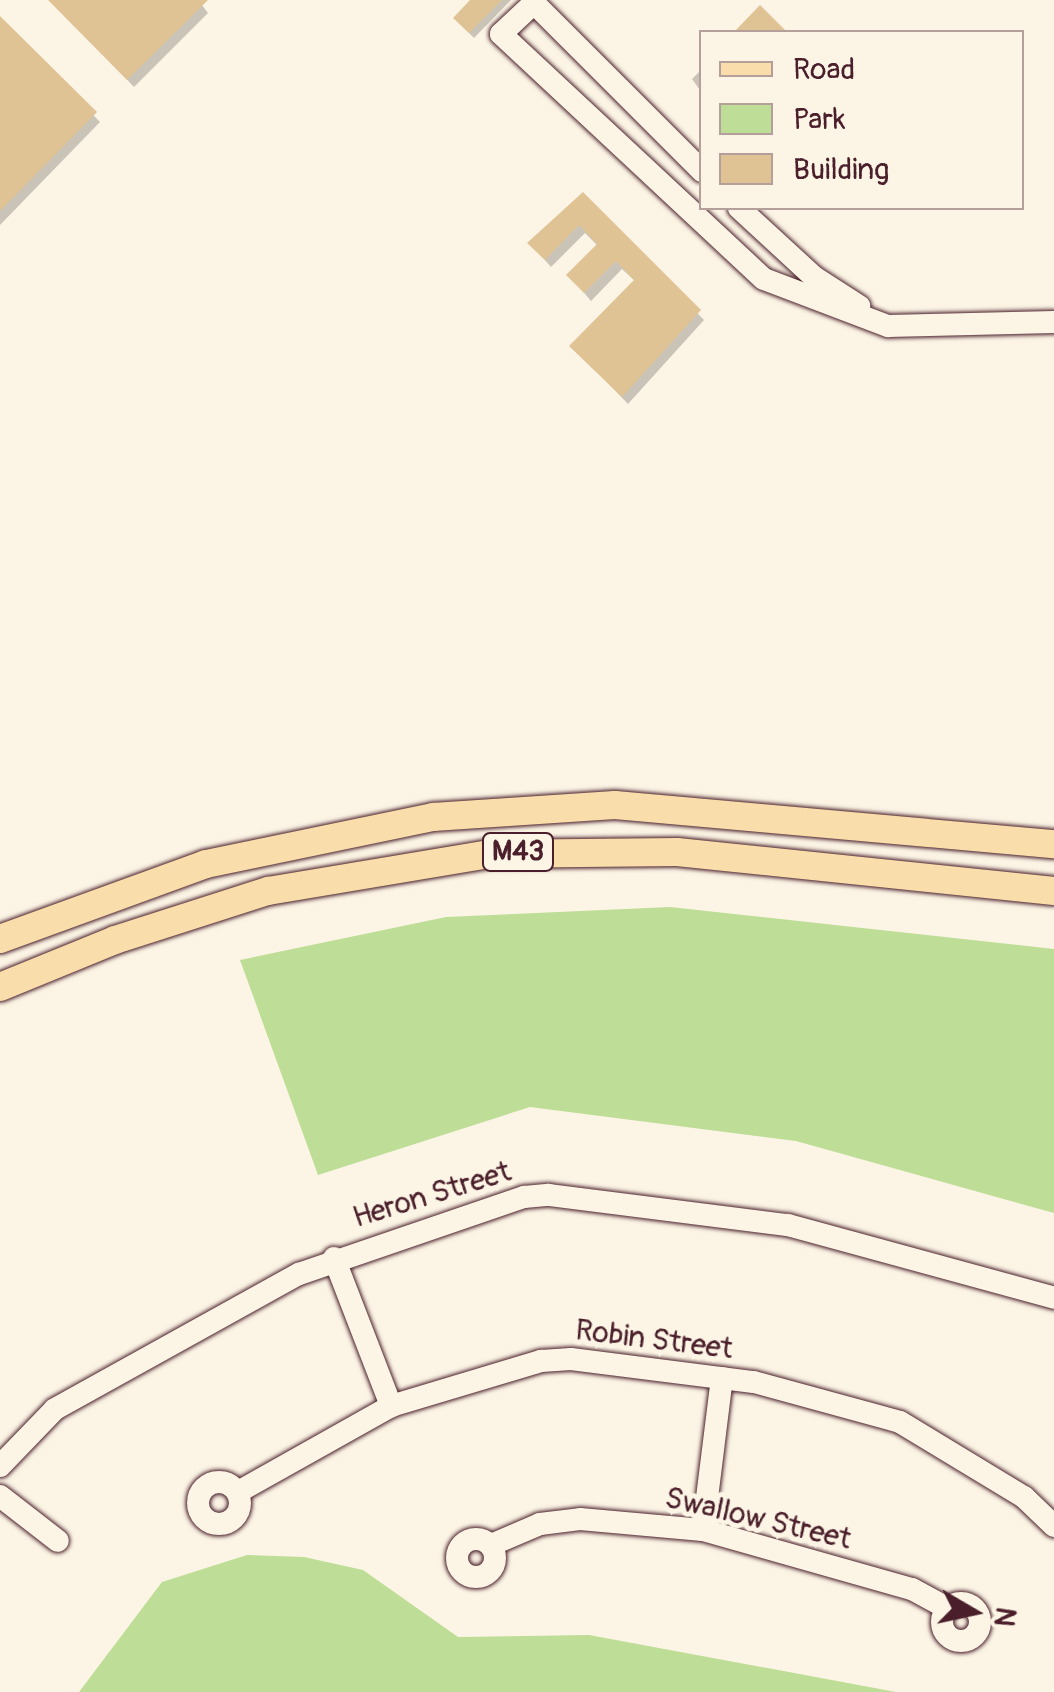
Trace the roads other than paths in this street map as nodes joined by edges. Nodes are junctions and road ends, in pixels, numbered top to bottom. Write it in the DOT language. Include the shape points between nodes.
graph roads {
  1 [pos="699,167"];
  2 [pos="742,210"];
  3 [pos="1054,305"];
  4 [pos="1054,322"];
  5 [pos="1054,844"];
  6 [pos="1054,891"];
  7 [pos="0,940"];
  8 [pos="0,987"];
  9 [pos="334,1258"];
  10 [pos="1054,1298"];
  11 [pos="722,1378"];
  12 [pos="391,1406"];
  13 [pos="0,1466"];
  14 [pos="238,1492"];
  15 [pos="0,1496"];
  16 [pos="1052,1518"];
  17 [pos="703,1530"];
  18 [pos="58,1541"];
  19 [pos="491,1545"];
  20 [pos="949,1609"];
  1 -- 4 [label="street" via="534,2 501,34 764,278 888,326"];
  2 -- 3 [label="street" via="814,276 882,316 974,316"];
  5 -- 7 [label="main road, M43" via="718,810 615,805 470,814 352,830 206,864"];
  6 -- 8 [label="main road, M43" via="677,852 488,854 268,891 115,940"];
  9 -- 10 [label="street, Heron Street" via="509,1200 549,1194 788,1225"];
  9 -- 12 [label="street"];
  9 -- 13 [label="street, Heron Street" via="55,1409"];
  11 -- 12 [label="street, Robin Street" via="556,1359"];
  11 -- 16 [label="street, Robin Street" via="914,1428"];
  11 -- 17 [label="street"];
  12 -- 14 [label="street, Robin Street"];
  15 -- 18 [label="street"];
  17 -- 19 [label="street, Swallow Street" via="565,1520"];
  17 -- 20 [label="street, Swallow Street" via="912,1589"];
}
